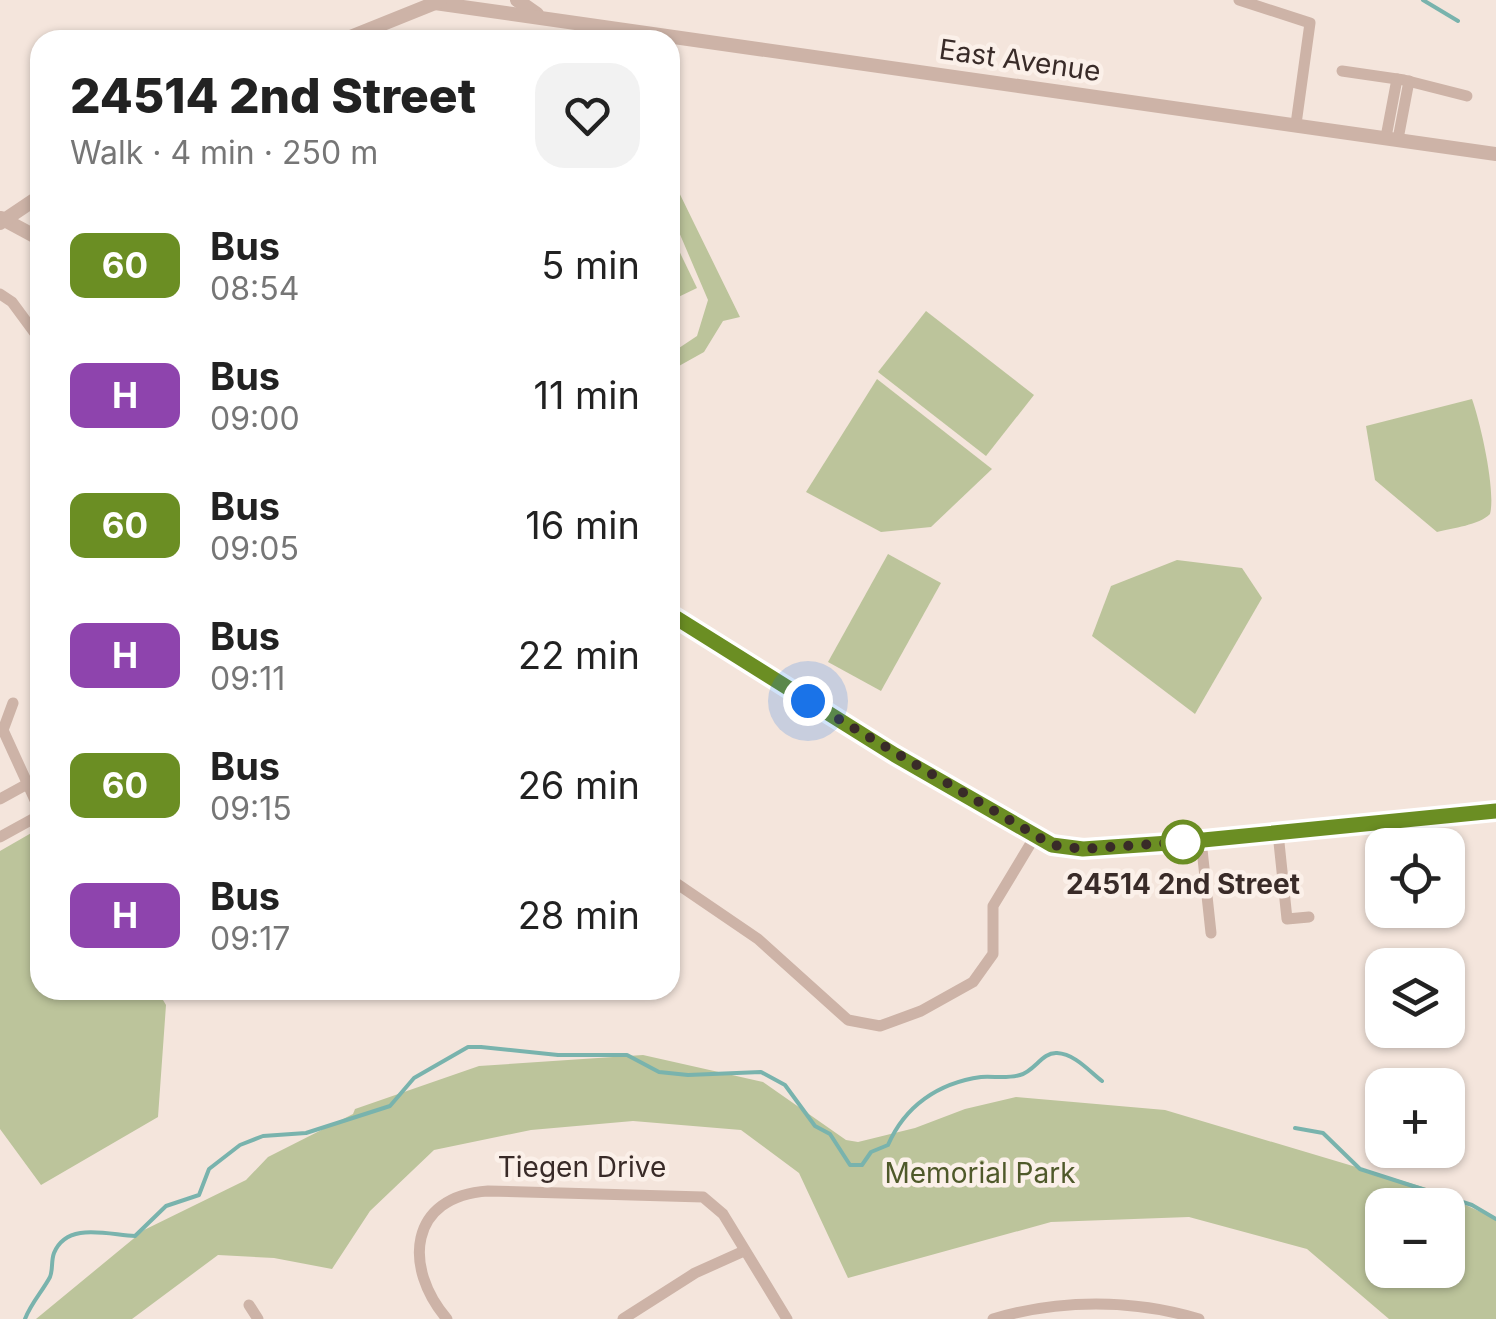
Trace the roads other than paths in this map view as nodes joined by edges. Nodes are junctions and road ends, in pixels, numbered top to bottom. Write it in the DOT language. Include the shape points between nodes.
graph roads {
  1 [pos="484,0"];
  2 [pos="1239,0"];
  3 [pos="439,2"];
  4 [pos="527,5"];
  5 [pos="497,13"];
  6 [pos="369,30"];
  7 [pos="1342,70"];
  8 [pos="1403,80"];
  9 [pos="1467,96"];
  10 [pos="1296,124"];
  11 [pos="1392,138"];
  12 [pos="1496,154"];
  13 [pos="30,202"];
  14 [pos="2,220"];
  15 [pos="30,234"];
  16 [pos="0,294"];
  17 [pos="30,326"];
  18 [pos="680,620"];
  19 [pos="12,704"];
  20 [pos="28,783"];
  21 [pos="30,788"];
  22 [pos="0,799"];
  23 [pos="1496,811"];
  24 [pos="30,819"];
  25 [pos="1404,819"];
  26 [pos="1405,828"];
  27 [pos="1278,833"];
  28 [pos="0,837"];
  29 [pos="1034,838"];
  30 [pos="1202,840"];
  31 [pos="680,886"];
  32 [pos="1309,917"];
  33 [pos="1211,933"];
  34 [pos="744,1251"];
  35 [pos="250,1305"];
  36 [pos="258,1319"];
  37 [pos="447,1319"];
  38 [pos="623,1319"];
  39 [pos="787,1319"];
  40 [pos="993,1319"];
  41 [pos="1199,1319"];
  1 -- 5 [label="street"];
  2 -- 10 [label="street" via="1310,23"];
  3 -- 5 [label="street, East Avenue"];
  3 -- 6 [label="street"];
  4 -- 5 [label="street, East Avenue" via="527,18"];
  4 -- 10 [label="street, East Avenue"];
  7 -- 8 [label="street"];
  8 -- 9 [label="street"];
  8 -- 11 [label="street"];
  10 -- 11 [label="street, East Avenue"];
  11 -- 12 [label="street, East Avenue"];
  13 -- 14 [label="street"];
  14 -- 15 [label="street"];
  16 -- 17 [label="street"];
  18 -- 29 [label="street"];
  19 -- 20 [label="street" via="3,730"];
  20 -- 21 [label="street"];
  20 -- 22 [label="street"];
  23 -- 25 [label="street"];
  24 -- 28 [label="street"];
  25 -- 26 [label="street"];
  25 -- 27 [label="street"];
  27 -- 30 [label="street"];
  27 -- 32 [label="street" via="1287,919"];
  29 -- 30 [label="street" via="1083,849"];
  29 -- 31 [label="street" via="993,906 992,954 973,982 880,1026 848,1020 758,938"];
  30 -- 33 [label="street"];
  34 -- 37 [label="street, Tiegen Drive" via="719,1208 695,1194 469,1194 434,1213 420,1240 422,1284"];
  34 -- 38 [label="street"];
  34 -- 39 [label="street, Tiegen Drive"];
  35 -- 36 [label="street"];
  40 -- 41 [label="street" via="1094,1304"];
}
